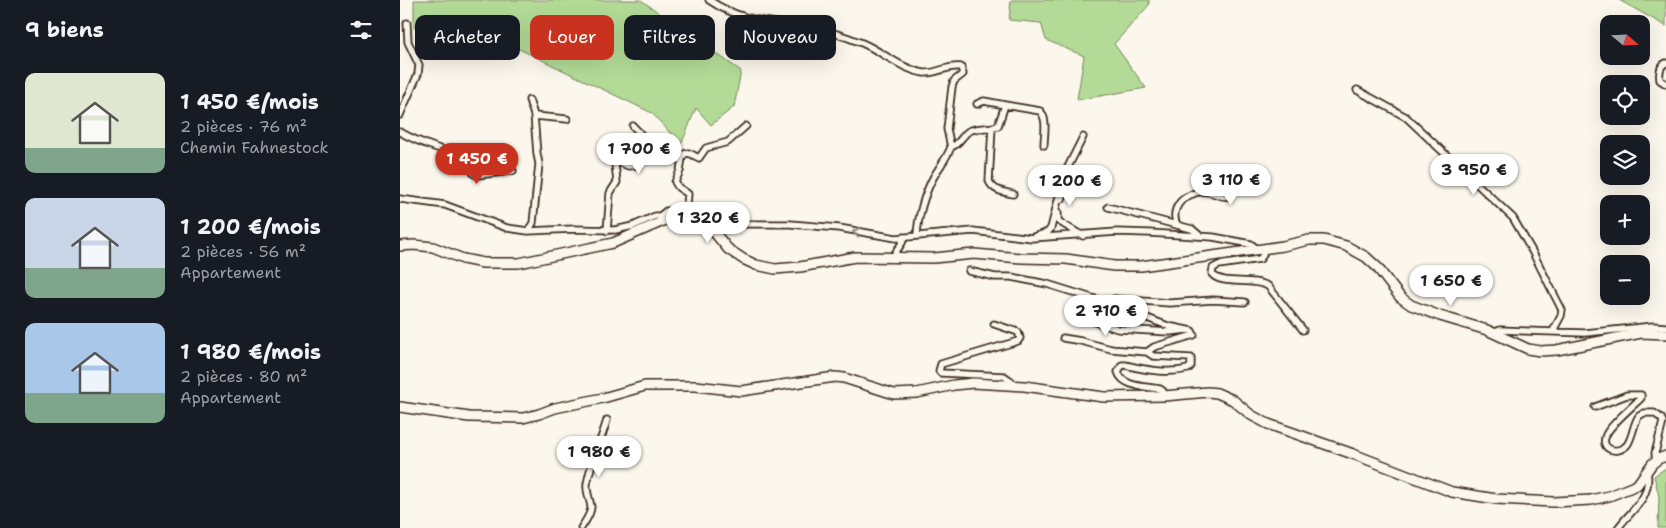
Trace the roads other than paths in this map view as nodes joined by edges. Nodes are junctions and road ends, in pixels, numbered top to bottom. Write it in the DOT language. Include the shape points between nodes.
graph roads {
  1 [pos="708,0"];
  2 [pos="407,23"];
  3 [pos="1666,63"];
  4 [pos="1666,84"];
  5 [pos="1357,90"];
  6 [pos="529,100"];
  7 [pos="977,104"];
  8 [pos="1005,104"];
  9 [pos="400,115"];
  10 [pos="534,116"];
  11 [pos="567,119"];
  12 [pos="633,126"];
  13 [pos="746,126"];
  14 [pos="992,128"];
  15 [pos="400,132"];
  16 [pos="1083,137"];
  17 [pos="1044,145"];
  18 [pos="951,147"];
  19 [pos="496,155"];
  20 [pos="475,157"];
  21 [pos="513,171"];
  22 [pos="1071,173"];
  23 [pos="1205,178"];
  24 [pos="1013,194"];
  25 [pos="400,199"];
  26 [pos="1108,207"];
  27 [pos="662,218"];
  28 [pos="1177,224"];
  29 [pos="528,231"];
  30 [pos="607,231"];
  31 [pos="718,233"];
  32 [pos="917,235"];
  33 [pos="1083,236"];
  34 [pos="1199,236"];
  35 [pos="904,237"];
  36 [pos="1032,238"];
  37 [pos="400,246"];
  38 [pos="1260,249"];
  39 [pos="894,257"];
  40 [pos="969,271"];
  41 [pos="1245,302"];
  42 [pos="1108,303"];
  43 [pos="1076,316"];
  44 [pos="994,324"];
  45 [pos="1666,326"];
  46 [pos="1188,330"];
  47 [pos="1303,330"];
  48 [pos="1553,331"];
  49 [pos="1493,333"];
  50 [pos="1666,334"];
  51 [pos="1063,338"];
  52 [pos="1147,352"];
  53 [pos="1011,385"];
  54 [pos="1164,396"];
  55 [pos="400,407"];
  56 [pos="1595,407"];
  57 [pos="608,420"];
  58 [pos="1663,458"];
  59 [pos="1647,472"];
  60 [pos="582,528"];
  61 [pos="1618,528"];
  1 -- 18 [label="street" via="740,17 810,27 852,39 914,70 926,73 961,67 963,74 952,87 947,129"];
  2 -- 9 [label="street" via="408,42 419,65"];
  3 -- 4 [label="street" via="1659,72 1660,80"];
  5 -- 48 [label="street" via="1406,117 1513,218 1562,310"];
  6 -- 10 [label="street"];
  7 -- 8 [label="street" via="984,101"];
  8 -- 14 [label="street" via="998,126"];
  8 -- 17 [label="street" via="1040,111 1044,115"];
  10 -- 11 [label="street"];
  10 -- 29 [label="street" via="539,164 533,223"];
  12 -- 30 [label="street" via="643,136 646,147 639,165 628,166 617,161 615,164 617,182 610,193"];
  13 -- 27 [label="street" via="728,142 706,148 699,158 684,154 675,182 689,195 686,208 681,212 666,211"];
  14 -- 18 [label="street" via="973,129"];
  14 -- 24 [label="street" via="989,181 995,189"];
  15 -- 20 [label="street" via="416,141"];
  16 -- 36 [label="street" via="1065,173 1051,228"];
  18 -- 32 [label="street" via="927,192"];
  19 -- 20 [label="street"];
  20 -- 21 [label="street" via="474,174"];
  22 -- 33 [label="street" via="1057,218"];
  23 -- 28 [label="street" via="1227,189 1229,196 1199,192 1182,198 1175,212"];
  25 -- 29 [label="street" via="445,205 507,228"];
  26 -- 28 [label="street"];
  27 -- 30 [label="street" via="655,216 624,229"];
  27 -- 31 [label="main road" via="710,225"];
  27 -- 37 [label="main road" via="613,244 519,263 483,264 433,247"];
  28 -- 34 [label="street" via="1192,229"];
  29 -- 30 [label="street"];
  35 -- 31 [label="street, one-way" via="790,224 727,224"];
  31 -- 39 [label="main road" via="733,252 749,262 775,269 855,257"];
  32 -- 35 [label="street"];
  32 -- 36 [label="street" via="973,231"];
  33 -- 34 [label="street" via="1132,232"];
  33 -- 36 [label="street"];
  34 -- 38 [label="street" via="1251,244"];
  35 -- 39 [label="street"];
  38 -- 39 [label="main road" via="1128,266 982,255"];
  38 -- 47 [label="street" via="1264,255 1260,259 1219,265 1212,268 1212,274 1220,279 1259,282 1268,286"];
  38 -- 49 [label="main road" via="1310,240 1341,244 1372,262 1400,297 1412,305"];
  40 -- 42 [label="street" via="1039,282"];
  41 -- 42 [label="street" via="1170,303 1114,299"];
  42 -- 46 [label="street" via="1168,326"];
  43 -- 46 [label="street" via="1118,329"];
  44 -- 53 [label="street" via="1018,332 1020,338 941,364 939,371 1004,376"];
  45 -- 48 [label="street" via="1585,333"];
  46 -- 52 [label="street" via="1192,330 1194,335"];
  48 -- 49 [label="street" via="1500,330"];
  49 -- 50 [label="main road" via="1524,348 1545,351 1641,333"];
  51 -- 52 [label="street" via="1111,350"];
  52 -- 54 [label="street" via="1153,356 1191,358 1188,369 1176,372 1126,365 1120,368 1118,372 1122,380 1160,389"];
  53 -- 54 [label="main road" via="1104,397"];
  53 -- 55 [label="main road" via="966,383 917,394 887,392 835,377 741,391 696,386 645,386 523,418 476,418"];
  54 -- 59 [label="main road" via="1208,392 1225,395 1268,424 1452,492 1478,497 1554,502 1592,500 1631,489"];
  56 -- 58 [label="street" via="1627,396 1641,395 1642,398 1609,429 1605,444 1612,450 1622,448 1628,443 1639,416 1654,413 1662,422 1655,453"];
  57 -- 60 [label="street" via="592,461 587,486 590,514"];
  58 -- 59 [label="main road"];
  59 -- 61 [label="street" via="1645,496"];
}
